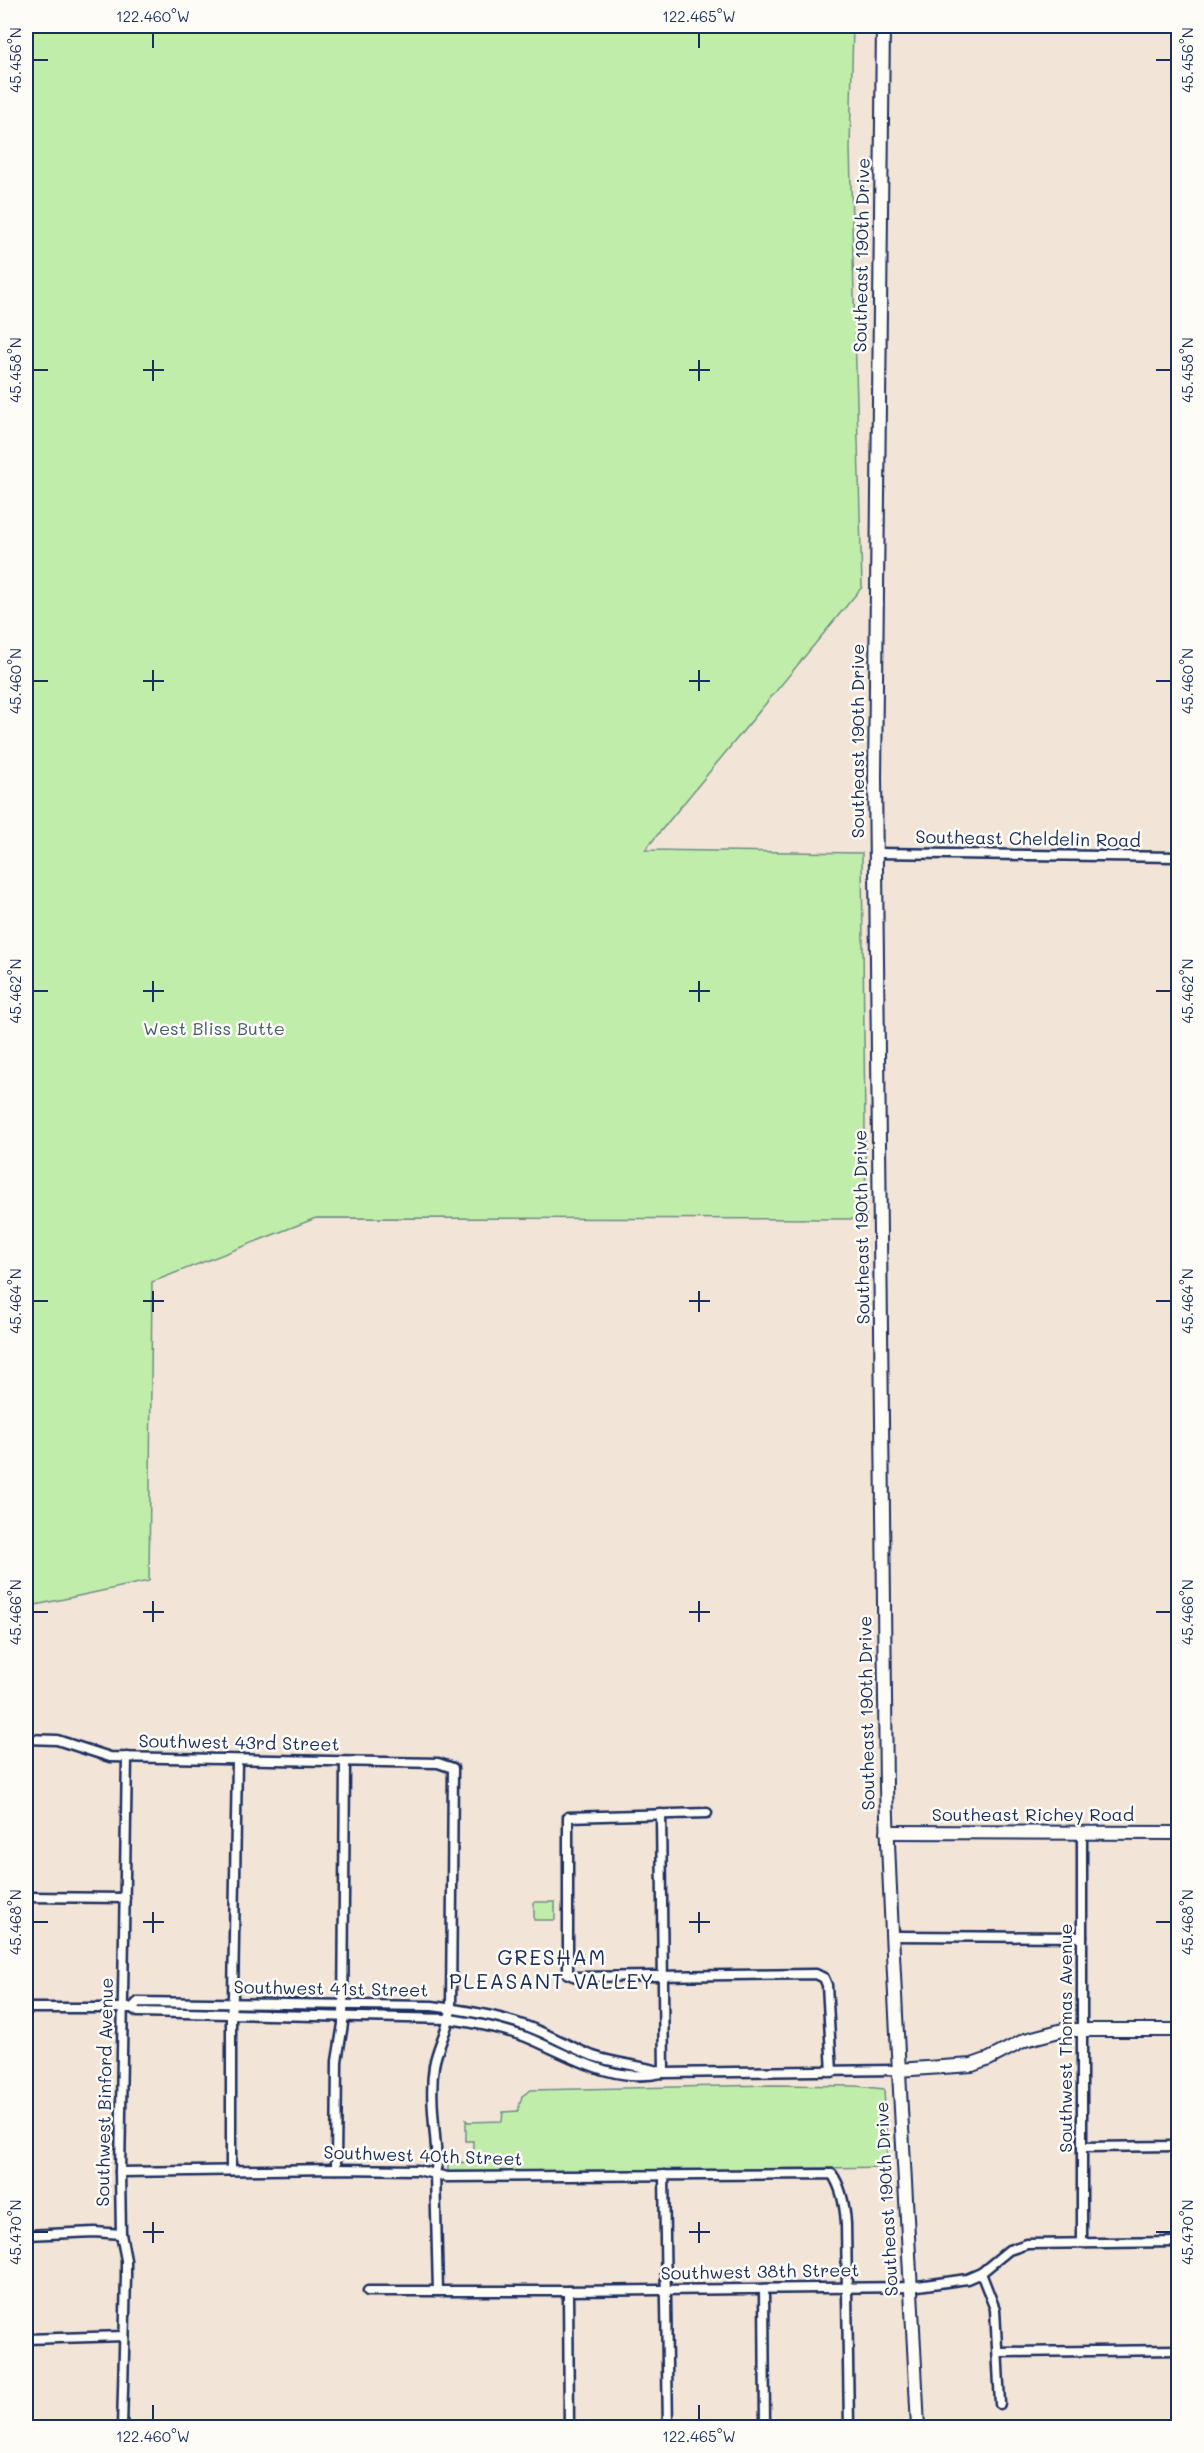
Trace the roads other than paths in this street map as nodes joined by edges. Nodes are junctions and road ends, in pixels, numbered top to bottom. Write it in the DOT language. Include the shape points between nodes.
graph roads {
  1 [pos="883,26"];
  2 [pos="876,853"];
  3 [pos="1179,857"];
  4 [pos="26,1739"];
  5 [pos="127,1757"];
  6 [pos="237,1761"];
  7 [pos="345,1762"];
  8 [pos="706,1813"];
  9 [pos="661,1814"];
  10 [pos="887,1832"];
  11 [pos="1082,1833"];
  12 [pos="1179,1833"];
  13 [pos="26,1897"];
  14 [pos="125,1898"];
  15 [pos="893,1936"];
  16 [pos="1082,1937"];
  17 [pos="664,1976"];
  18 [pos="232,2004"];
  19 [pos="342,2005"];
  20 [pos="26,2008"];
  21 [pos="128,2008"];
  22 [pos="451,2008"];
  23 [pos="231,2014"];
  24 [pos="342,2015"];
  25 [pos="450,2019"];
  26 [pos="1082,2029"];
  27 [pos="1179,2030"];
  28 [pos="897,2070"];
  29 [pos="832,2072"];
  30 [pos="664,2073"];
  31 [pos="1179,2146"];
  32 [pos="1082,2147"];
  33 [pos="336,2169"];
  34 [pos="231,2170"];
  35 [pos="120,2172"];
  36 [pos="435,2173"];
  37 [pos="664,2175"];
  38 [pos="121,2234"];
  39 [pos="26,2235"];
  40 [pos="1179,2242"];
  41 [pos="1082,2243"];
  42 [pos="981,2273"];
  43 [pos="910,2287"];
  44 [pos="848,2288"];
  45 [pos="764,2289"];
  46 [pos="667,2290"];
  47 [pos="368,2291"];
  48 [pos="438,2291"];
  49 [pos="568,2291"];
  50 [pos="124,2336"];
  51 [pos="26,2339"];
  52 [pos="1179,2350"];
  53 [pos="998,2352"];
  54 [pos="1000,2404"];
  55 [pos="122,2427"];
  56 [pos="569,2427"];
  57 [pos="668,2427"];
  58 [pos="765,2427"];
  59 [pos="849,2427"];
  60 [pos="918,2427"];
  1 -- 2 [label="main road, Southeast 190th Drive"];
  2 -- 3 [label="street, Southeast Cheldelin Road"];
  2 -- 10 [label="main road, Southeast 190th Drive"];
  4 -- 5 [label="street, Southwest 43rd Street" via="57,1740 110,1757"];
  5 -- 6 [label="street, Southwest 43rd Street"];
  5 -- 14 [label="street, Southwest Binford Avenue"];
  6 -- 7 [label="street, Southwest 43rd Street"];
  6 -- 18 [label="street"];
  7 -- 19 [label="street"];
  7 -- 22 [label="street, Southwest 43rd Street" via="438,1763 453,1768"];
  8 -- 9 [label="street"];
  9 -- 17 [label="street"];
  9 -- 17 [label="street" via="568,1816 567,1961 569,1976"];
  10 -- 11 [label="main road, Southeast Richey Road"];
  10 -- 15 [label="main road, Southeast 190th Drive"];
  11 -- 12 [label="main road, Southeast Richey Road"];
  11 -- 16 [label="street, Southwest Thomas Avenue"];
  13 -- 14 [label="street"];
  14 -- 21 [label="street, Southwest Binford Avenue"];
  15 -- 16 [label="street"];
  15 -- 28 [label="main road, Southeast 190th Drive"];
  16 -- 26 [label="street, Southwest Thomas Avenue"];
  17 -- 29 [label="street" via="816,1974 824,1978"];
  17 -- 30 [label="street"];
  18 -- 19 [label="street, Southwest 41st Street"];
  18 -- 21 [label="street, Southwest 41st Street" via="138,2002"];
  18 -- 23 [label="street"];
  19 -- 22 [label="street, Southwest 41st Street"];
  19 -- 24 [label="street"];
  20 -- 21 [label="street, Southwest 41st Street"];
  21 -- 23 [label="street, Southwest 41st Street" via="138,2012"];
  21 -- 35 [label="street, Southwest Binford Avenue"];
  22 -- 25 [label="street"];
  22 -- 30 [label="street, Southwest 41st Street" via="510,2021 594,2056"];
  23 -- 24 [label="street, Southwest 41st Street"];
  23 -- 34 [label="street"];
  24 -- 25 [label="street, Southwest 41st Street"];
  24 -- 33 [label="street" via="337,2061"];
  25 -- 30 [label="street, Southwest 41st Street" via="511,2032 611,2072 645,2077"];
  25 -- 36 [label="street" via="433,2074"];
  26 -- 27 [label="main road"];
  26 -- 28 [label="main road" via="1039,2035 972,2065"];
  26 -- 32 [label="street, Southwest Thomas Avenue"];
  28 -- 29 [label="street, Southwest 41st Street"];
  28 -- 43 [label="main road, Southeast 190th Drive"];
  29 -- 30 [label="street, Southwest 41st Street"];
  31 -- 32 [label="street"];
  32 -- 41 [label="street, Southwest Thomas Avenue"];
  33 -- 34 [label="street, Southwest 40th Street"];
  33 -- 36 [label="street, Southwest 40th Street"];
  34 -- 35 [label="street, Southwest 40th Street"];
  35 -- 38 [label="street, Southwest Binford Avenue"];
  36 -- 37 [label="street, Southwest 40th Street" via="447,2177"];
  36 -- 48 [label="street"];
  37 -- 44 [label="street, Southwest 40th Street" via="832,2174 844,2205"];
  37 -- 46 [label="street"];
  38 -- 39 [label="street"];
  38 -- 50 [label="street, Southwest Binford Avenue" via="126,2260"];
  40 -- 41 [label="street, Southwest 38th Street"];
  41 -- 42 [label="street, Southwest 38th Street" via="1027,2244 1009,2250"];
  42 -- 43 [label="street, Southwest 38th Street" via="951,2283"];
  42 -- 53 [label="street" via="995,2309"];
  43 -- 44 [label="street, Southwest 38th Street"];
  43 -- 60 [label="main road, Southeast 190th Drive"];
  44 -- 45 [label="street, Southwest 38th Street"];
  44 -- 59 [label="street"];
  45 -- 46 [label="street, Southwest 38th Street"];
  45 -- 58 [label="street"];
  46 -- 49 [label="street, Southwest 38th Street"];
  46 -- 57 [label="street"];
  47 -- 48 [label="street, Southwest 38th Street"];
  48 -- 49 [label="street, Southwest 38th Street"];
  49 -- 56 [label="street"];
  50 -- 51 [label="street"];
  50 -- 55 [label="street, Southwest Binford Avenue"];
  52 -- 53 [label="street"];
  53 -- 54 [label="street"];
}
